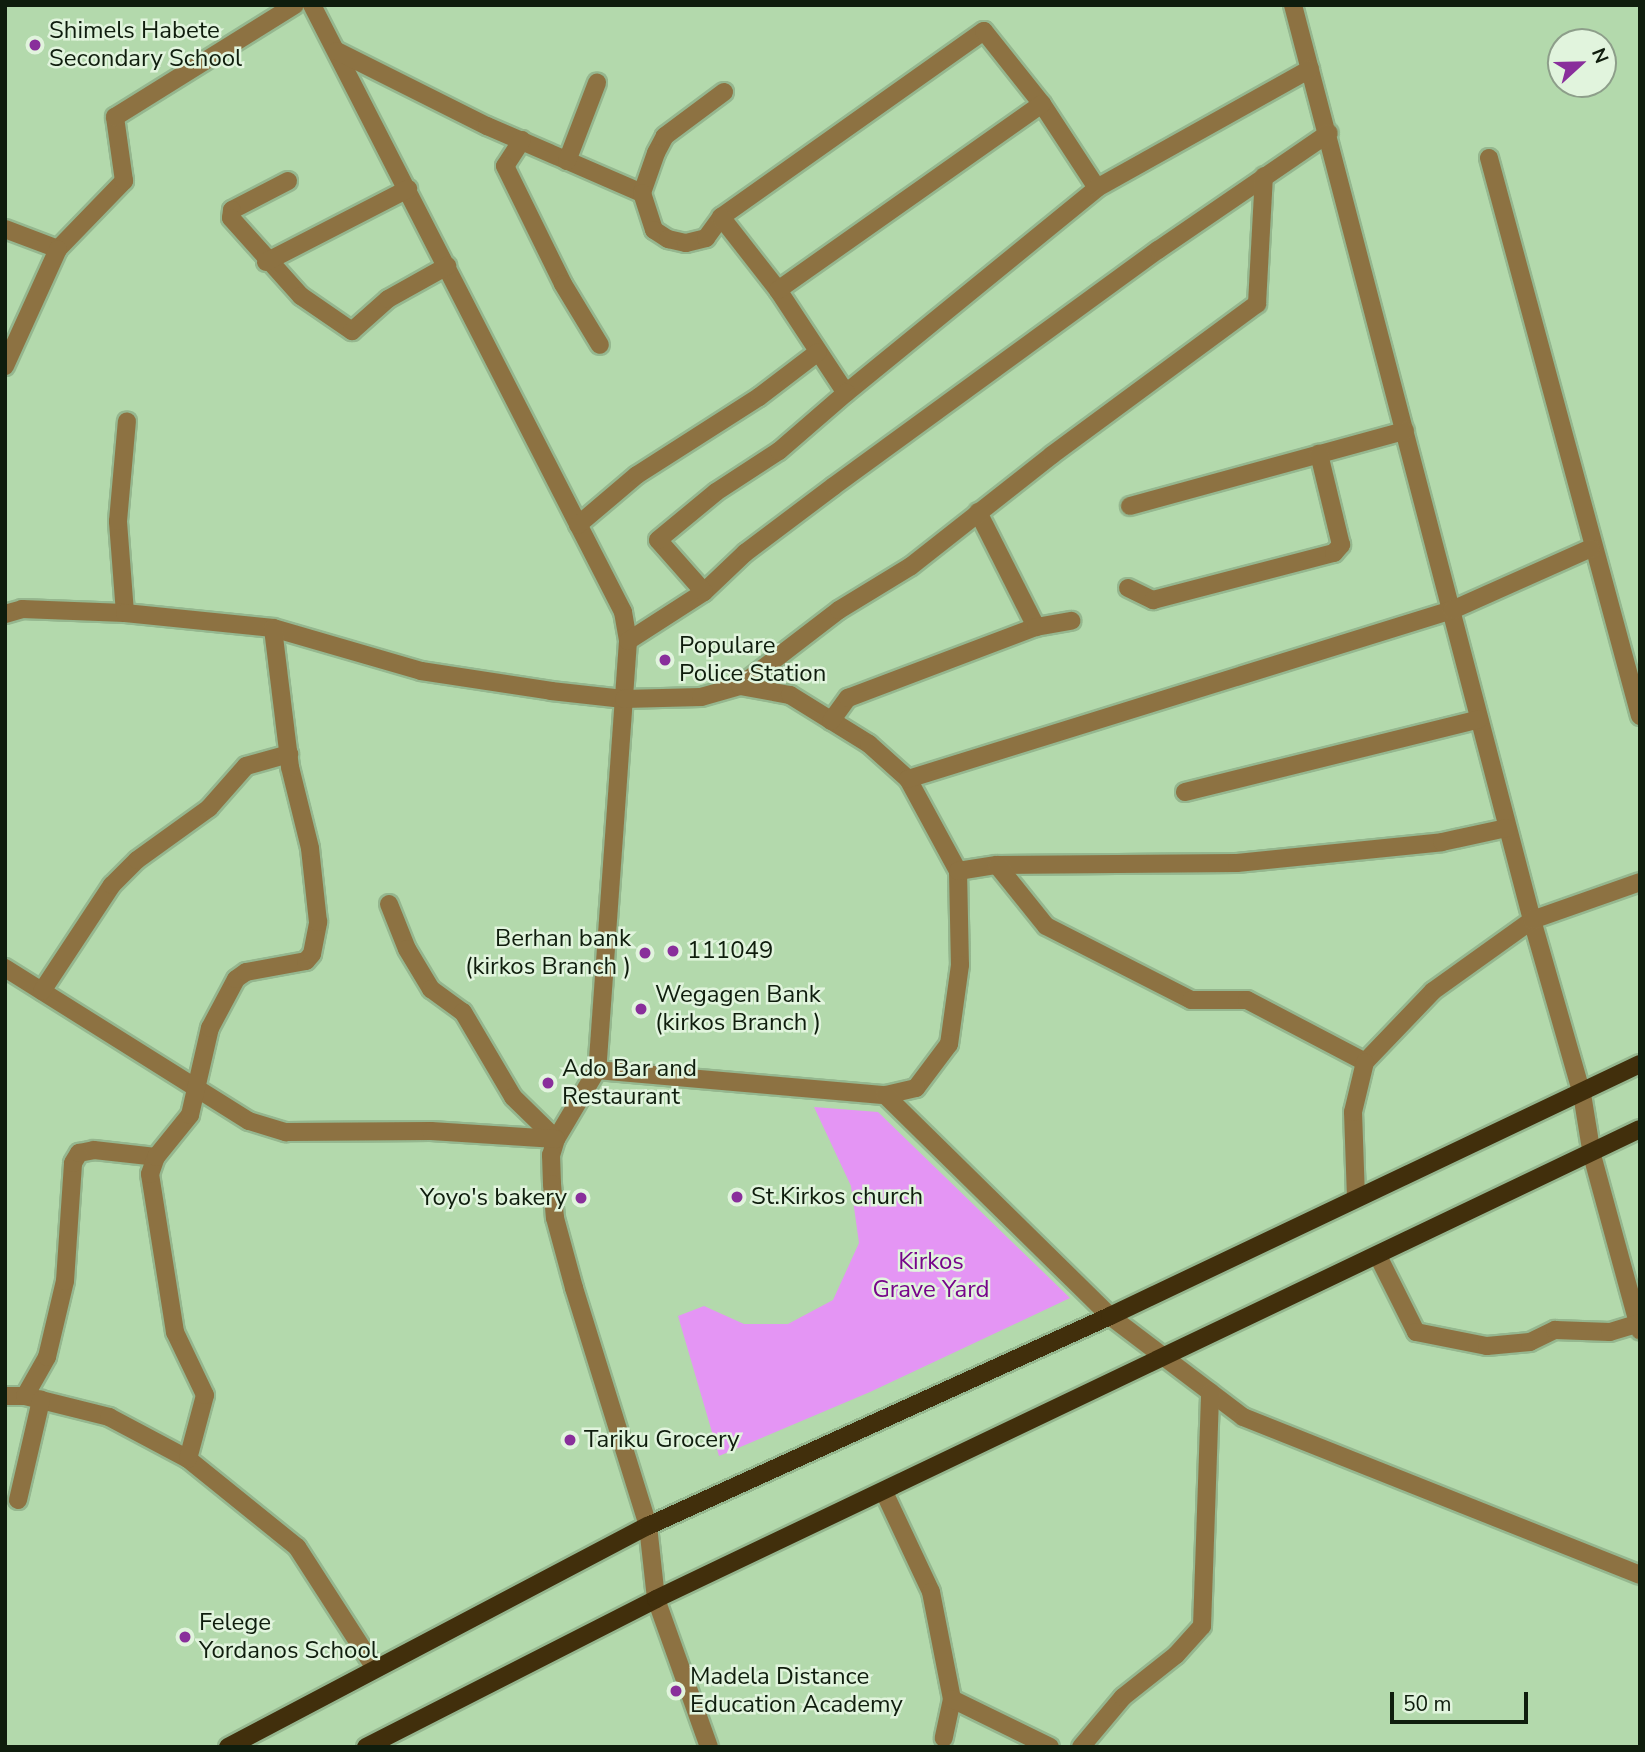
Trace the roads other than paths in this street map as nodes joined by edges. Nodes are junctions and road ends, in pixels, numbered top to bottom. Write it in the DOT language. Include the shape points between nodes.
graph roads {
  1 [pos="295,5"];
  2 [pos="313,5"];
  3 [pos="1293,5"];
  4 [pos="337,51"];
  5 [pos="1310,69"];
  6 [pos="597,83"];
  7 [pos="724,92"];
  8 [pos="1042,104"];
  9 [pos="1329,133"];
  10 [pos="522,140"];
  11 [pos="1489,158"];
  12 [pos="567,162"];
  13 [pos="1264,176"];
  14 [pos="288,181"];
  15 [pos="1097,188"];
  16 [pos="408,189"];
  17 [pos="642,193"];
  18 [pos="721,216"];
  19 [pos="5,229"];
  20 [pos="58,249"];
  21 [pos="265,262"];
  22 [pos="447,266"];
  23 [pos="778,290"];
  24 [pos="600,345"];
  25 [pos="818,352"];
  26 [pos="5,366"];
  27 [pos="846,393"];
  28 [pos="127,421"];
  29 [pos="1405,431"];
  30 [pos="1320,454"];
  31 [pos="1130,506"];
  32 [pos="978,512"];
  33 [pos="578,525"];
  34 [pos="1591,548"];
  35 [pos="1128,588"];
  36 [pos="704,592"];
  37 [pos="1452,610"];
  38 [pos="125,613"];
  39 [pos="5,614"];
  40 [pos="1071,621"];
  41 [pos="1036,627"];
  42 [pos="273,628"];
  43 [pos="628,641"];
  44 [pos="740,686"];
  45 [pos="624,699"];
  46 [pos="1640,716"];
  47 [pos="1479,719"];
  48 [pos="831,721"];
  49 [pos="289,754"];
  50 [pos="908,779"];
  51 [pos="1185,792"];
  52 [pos="1507,828"];
  53 [pos="997,864"];
  54 [pos="958,871"];
  55 [pos="1640,882"];
  56 [pos="389,904"];
  57 [pos="1532,920"];
  58 [pos="5,968"];
  59 [pos="42,991"];
  60 [pos="1365,1062"];
  61 [pos="1640,1064"];
  62 [pos="597,1070"];
  63 [pos="197,1085"];
  64 [pos="1582,1094"];
  65 [pos="885,1095"];
  66 [pos="1640,1129"];
  67 [pos="556,1139"];
  68 [pos="1592,1155"];
  69 [pos="156,1157"];
  70 [pos="1356,1198"];
  71 [pos="1378,1256"];
  72 [pos="1110,1316"];
  73 [pos="1639,1327"];
  74 [pos="1166,1357"];
  75 [pos="1210,1392"];
  76 [pos="5,1396"];
  77 [pos="33,1398"];
  78 [pos="188,1459"];
  79 [pos="884,1492"];
  80 [pos="18,1500"];
  81 [pos="648,1526"];
  82 [pos="1640,1575"];
  83 [pos="656,1599"];
  84 [pos="375,1668"];
  85 [pos="952,1699"];
  86 [pos="944,1738"];
  87 [pos="393,1739"];
  88 [pos="707,1741"];
  89 [pos="228,1747"];
  90 [pos="366,1747"];
  91 [pos="721,1747"];
  92 [pos="1050,1747"];
  93 [pos="1081,1747"];
  1 -- 20 [label="street" via="115,117 124,181"];
  2 -- 4 [label="street"];
  3 -- 5 [label="street"];
  4 -- 10 [label="street"];
  4 -- 16 [label="street"];
  5 -- 9 [label="street"];
  5 -- 15 [label="street"];
  6 -- 12 [label="street"];
  7 -- 17 [label="street" via="665,136"];
  8 -- 15 [label="street"];
  8 -- 18 [label="street" via="984,32"];
  8 -- 23 [label="street"];
  9 -- 13 [label="street"];
  9 -- 29 [label="street"];
  10 -- 12 [label="street"];
  10 -- 24 [label="street" via="505,166 563,284"];
  11 -- 34 [label="street"];
  12 -- 17 [label="street"];
  13 -- 32 [label="street" via="1257,304"];
  13 -- 36 [label="street" via="834,485 745,553"];
  14 -- 21 [label="street" via="230,211"];
  15 -- 27 [label="street"];
  16 -- 21 [label="street"];
  16 -- 22 [label="street"];
  17 -- 18 [label="street" via="654,230 668,239 686,243 706,238"];
  18 -- 23 [label="street"];
  19 -- 20 [label="street"];
  20 -- 26 [label="street"];
  21 -- 22 [label="street" via="301,296 352,331 388,299"];
  22 -- 33 [label="street"];
  23 -- 25 [label="street"];
  25 -- 27 [label="street"];
  25 -- 33 [label="street" via="759,397 637,475"];
  27 -- 36 [label="street" via="779,451 716,492 658,540"];
  28 -- 38 [label="street" via="118,521"];
  29 -- 30 [label="street"];
  29 -- 37 [label="street"];
  30 -- 31 [label="street"];
  30 -- 35 [label="street" via="1341,545 1334,553 1153,600"];
  32 -- 41 [label="street"];
  32 -- 44 [label="street" via="911,566 839,610"];
  33 -- 43 [label="street" via="623,612"];
  34 -- 37 [label="street"];
  34 -- 46 [label="street"];
  36 -- 43 [label="street"];
  37 -- 47 [label="street"];
  37 -- 50 [label="street"];
  38 -- 39 [label="street" via="22,609"];
  38 -- 42 [label="street"];
  40 -- 41 [label="street"];
  41 -- 48 [label="street" via="848,698"];
  42 -- 45 [label="street" via="459,680"];
  42 -- 49 [label="street"];
  43 -- 45 [label="street"];
  44 -- 45 [label="street" via="701,696"];
  44 -- 48 [label="street" via="790,695"];
  45 -- 62 [label="street"];
  47 -- 51 [label="street"];
  47 -- 52 [label="street"];
  48 -- 50 [label="street" via="869,744"];
  49 -- 59 [label="street" via="246,766 209,808 137,860 112,885"];
  49 -- 63 [label="street" via="310,848 318,922 312,954 306,961 246,972 236,979 210,1028"];
  50 -- 54 [label="street"];
  52 -- 53 [label="street" via="1442,842 1237,863"];
  52 -- 57 [label="street"];
  53 -- 54 [label="street"];
  53 -- 60 [label="street" via="1046,926 1191,1000 1247,1000"];
  54 -- 65 [label="street" via="960,965 949,1044 916,1088"];
  55 -- 57 [label="street"];
  56 -- 67 [label="street" via="407,949 431,989 463,1012 513,1097"];
  57 -- 60 [label="street" via="1433,990"];
  57 -- 64 [label="street"];
  58 -- 59 [label="street"];
  59 -- 63 [label="street"];
  60 -- 70 [label="street" via="1353,1112"];
  61 -- 64 [label="main road"];
  62 -- 65 [label="street"];
  62 -- 67 [label="street"];
  63 -- 67 [label="street" via="249,1121 286,1132 431,1131"];
  63 -- 69 [label="street" via="190,1115"];
  64 -- 68 [label="street"];
  64 -- 70 [label="main road"];
  65 -- 72 [label="street"];
  66 -- 68 [label="main road"];
  67 -- 81 [label="street" via="551,1155 555,1218"];
  68 -- 71 [label="main road"];
  68 -- 73 [label="street"];
  69 -- 77 [label="street" via="94,1150 79,1153 73,1163 65,1281"];
  69 -- 78 [label="street" via="150,1174 175,1332 205,1395"];
  70 -- 72 [label="main road"];
  71 -- 73 [label="street" via="1416,1332 1487,1346 1530,1342 1555,1330 1610,1332"];
  71 -- 74 [label="main road"];
  72 -- 74 [label="street"];
  72 -- 81 [label="main road"];
  74 -- 75 [label="street"];
  74 -- 79 [label="main road"];
  75 -- 82 [label="street" via="1242,1417"];
  75 -- 93 [label="street" via="1202,1626 1176,1655 1123,1697"];
  76 -- 77 [label="street"];
  77 -- 78 [label="street" via="109,1417"];
  77 -- 80 [label="street"];
  78 -- 84 [label="street" via="297,1548"];
  79 -- 83 [label="main road"];
  79 -- 85 [label="street" via="931,1592"];
  81 -- 83 [label="street"];
  81 -- 84 [label="main road"];
  83 -- 87 [label="main road"];
  83 -- 88 [label="street"];
  84 -- 89 [label="main road"];
  85 -- 86 [label="street"];
  85 -- 92 [label="street"];
  87 -- 90 [label="main road"];
  88 -- 91 [label="street"];
}
